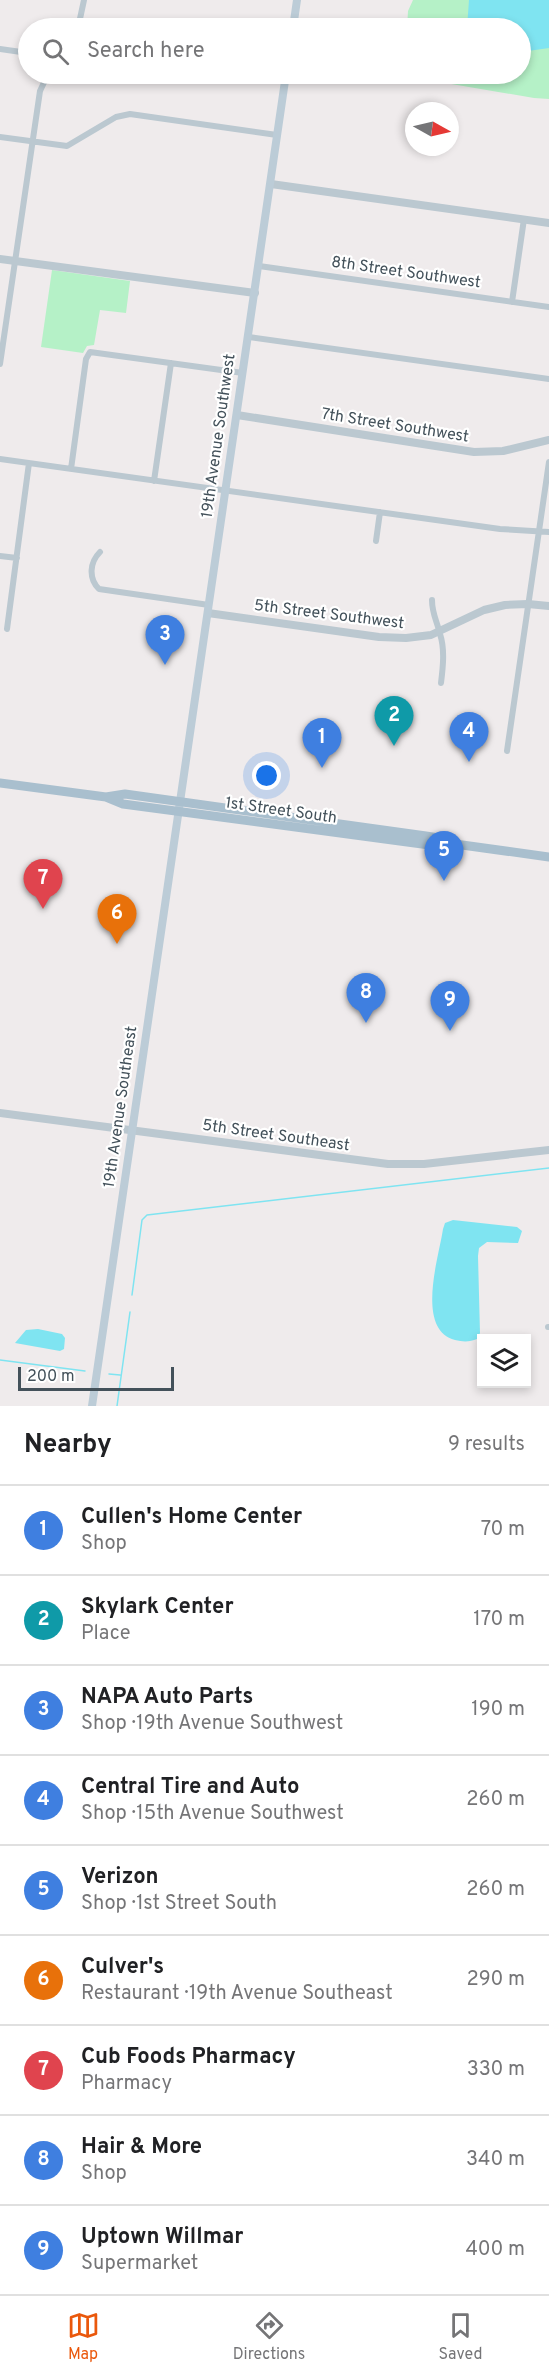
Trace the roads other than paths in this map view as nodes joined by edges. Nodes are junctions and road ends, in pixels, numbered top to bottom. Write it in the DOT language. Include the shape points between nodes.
graph roads {
  1 [pos="84,0"];
  2 [pos="297,0"];
  3 [pos="80,18"];
  4 [pos="294,18"];
  5 [pos="0,49"];
  6 [pos="18,52"];
  7 [pos="43,84"];
  8 [pos="285,84"];
  9 [pos="278,135"];
  10 [pos="0,138"];
  11 [pos="32,142"];
  12 [pos="271,184"];
  13 [pos="524,219"];
  14 [pos="549,223"];
  15 [pos="0,259"];
  16 [pos="15,261"];
  17 [pos="259,266"];
  18 [pos="255,293"];
  19 [pos="512,302"];
  20 [pos="549,307"];
  21 [pos="249,337"];
  22 [pos="171,363"];
  23 [pos="0,364"];
  24 [pos="243,373"];
  25 [pos="549,379"];
  26 [pos="237,416"];
  27 [pos="549,440"];
  28 [pos="0,459"];
  29 [pos="549,462"];
  30 [pos="29,463"];
  31 [pos="71,469"];
  32 [pos="154,481"];
  33 [pos="226,491"];
  34 [pos="380,513"];
  35 [pos="539,532"];
  36 [pos="549,532"];
  37 [pos="376,541"];
  38 [pos="100,552"];
  39 [pos="0,556"];
  40 [pos="17,558"];
  41 [pos="432,600"];
  42 [pos="528,604"];
  43 [pos="549,606"];
  44 [pos="209,609"];
  45 [pos="7,628"];
  46 [pos="440,632"];
  47 [pos="441,683"];
  48 [pos="507,751"];
  49 [pos="0,783"];
  50 [pos="181,807"];
  51 [pos="549,857"];
  52 [pos="0,1113"];
  53 [pos="133,1130"];
  54 [pos="549,1150"];
  55 [pos="92,1406"];
  1 -- 3 [label="street"];
  2 -- 4 [label="main road"];
  5 -- 6 [label="street"];
  7 -- 11 [label="street"];
  8 -- 9 [label="main road, 19th Avenue Southwest"];
  9 -- 11 [label="street" via="130,114 116,117 67,146"];
  9 -- 12 [label="main road, 19th Avenue Southwest"];
  10 -- 11 [label="street"];
  11 -- 16 [label="street"];
  12 -- 13 [label="street"];
  12 -- 17 [label="main road, 19th Avenue Southwest"];
  13 -- 14 [label="street"];
  13 -- 19 [label="street"];
  15 -- 16 [label="street"];
  16 -- 18 [label="street"];
  16 -- 23 [label="street"];
  17 -- 18 [label="main road, 19th Avenue Southwest"];
  17 -- 19 [label="street, 8th Street Southwest"];
  18 -- 21 [label="main road, 19th Avenue Southwest"];
  19 -- 20 [label="street, 8th Street Southwest"];
  21 -- 24 [label="main road, 19th Avenue Southwest"];
  21 -- 25 [label="street"];
  22 -- 24 [label="street"];
  22 -- 31 [label="street" via="89,353"];
  22 -- 32 [label="street"];
  24 -- 26 [label="main road, 19th Avenue Southwest"];
  26 -- 27 [label="street, 7th Street Southwest" via="474,452 503,451"];
  26 -- 33 [label="main road, 19th Avenue Southwest"];
  28 -- 30 [label="street"];
  29 -- 35 [label="street"];
  30 -- 31 [label="street"];
  30 -- 40 [label="street"];
  31 -- 32 [label="street"];
  32 -- 33 [label="street"];
  33 -- 34 [label="street"];
  33 -- 44 [label="main road, 19th Avenue Southwest"];
  34 -- 35 [label="street"];
  34 -- 37 [label="street"];
  35 -- 36 [label="street"];
  35 -- 42 [label="street"];
  38 -- 44 [label="street, 5th Street Southwest" via="92,561 91,571 99,588"];
  39 -- 40 [label="street"];
  40 -- 45 [label="street"];
  41 -- 46 [label="street"];
  42 -- 43 [label="street, 5th Street Southwest"];
  42 -- 46 [label="street, 5th Street Southwest" via="491,608"];
  42 -- 48 [label="street"];
  44 -- 46 [label="street, 5th Street Southwest" via="391,638"];
  44 -- 50 [label="main road, 19th Avenue Southwest"];
  46 -- 47 [label="street"];
  49 -- 50 [label="main road, 1st Street South" via="106,797 123,804"];
  50 -- 51 [label="main road, 1st Street South" via="426,836 455,844"];
  50 -- 53 [label="main road, 19th Avenue Southeast"];
  52 -- 53 [label="street, 5th Street Southeast"];
  53 -- 54 [label="street, 5th Street Southeast" via="391,1165"];
  53 -- 55 [label="main road, 19th Avenue Southeast"];
}
